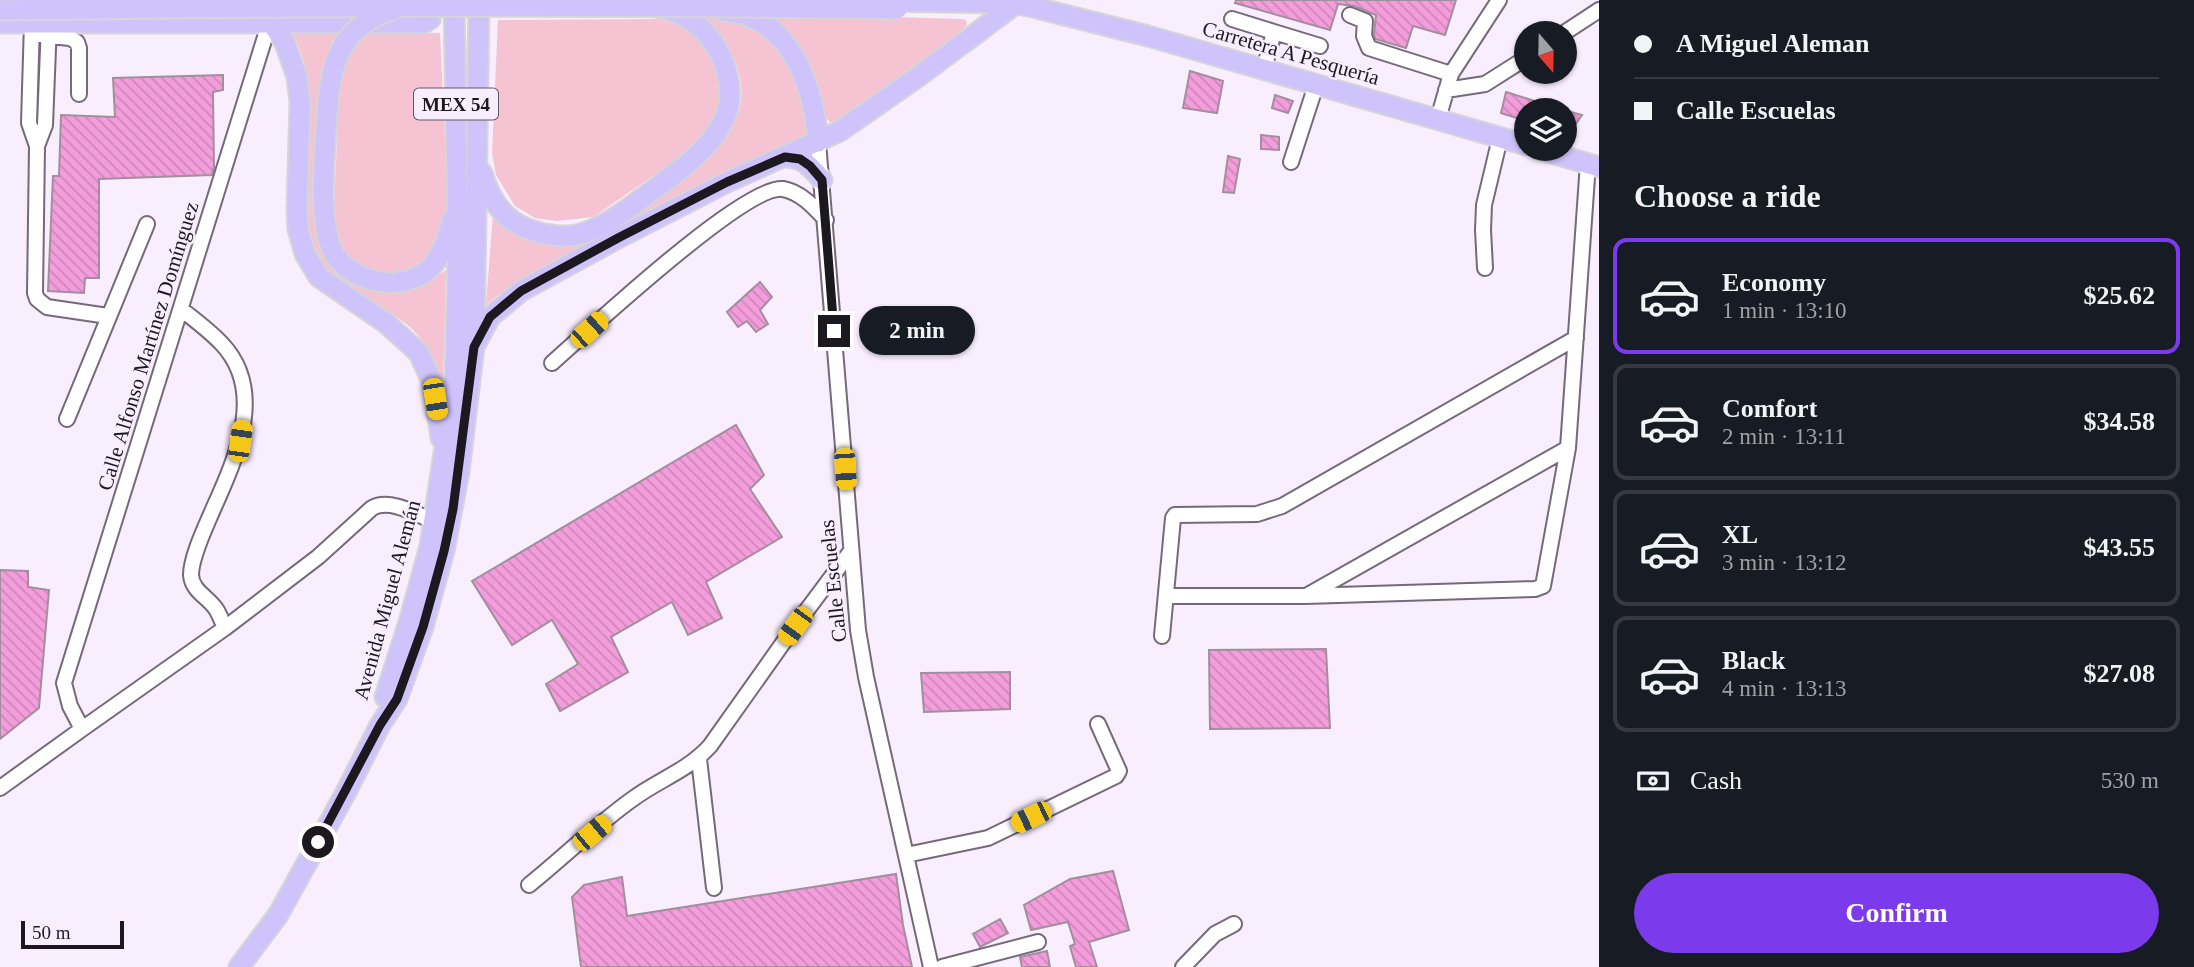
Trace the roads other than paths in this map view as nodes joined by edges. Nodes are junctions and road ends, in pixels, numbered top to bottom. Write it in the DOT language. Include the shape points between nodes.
graph roads {
  1 [pos="430,0"];
  2 [pos="823,0"];
  3 [pos="1499,0"];
  4 [pos="454,3"];
  5 [pos="479,3"];
  6 [pos="1010,4"];
  7 [pos="409,5"];
  8 [pos="639,5"];
  9 [pos="897,5"];
  10 [pos="705,6"];
  11 [pos="0,10"];
  12 [pos="1599,10"];
  13 [pos="1350,15"];
  14 [pos="1232,19"];
  15 [pos="270,22"];
  16 [pos="0,23"];
  17 [pos="1577,24"];
  18 [pos="40,29"];
  19 [pos="1274,32"];
  20 [pos="1321,46"];
  21 [pos="1514,66"];
  22 [pos="1264,69"];
  23 [pos="1451,74"];
  24 [pos="1316,85"];
  25 [pos="1447,90"];
  26 [pos="79,94"];
  27 [pos="1438,119"];
  28 [pos="1500,138"];
  29 [pos="818,142"];
  30 [pos="1514,142"];
  31 [pos="477,152"];
  32 [pos="785,157"];
  33 [pos="1291,162"];
  34 [pos="1593,165"];
  35 [pos="822,180"];
  36 [pos="457,208"];
  37 [pos="826,220"];
  38 [pos="146,224"];
  39 [pos="1485,268"];
  40 [pos="181,309"];
  41 [pos="108,316"];
  42 [pos="1576,338"];
  43 [pos="474,347"];
  44 [pos="552,363"];
  45 [pos="66,419"];
  46 [pos="1568,448"];
  47 [pos="445,456"];
  48 [pos="433,521"];
  49 [pos="851,551"];
  50 [pos="1168,596"];
  51 [pos="1305,596"];
  52 [pos="416,625"];
  53 [pos="225,628"];
  54 [pos="1162,636"];
  55 [pos="1098,724"];
  56 [pos="82,729"];
  57 [pos="699,759"];
  58 [pos="0,788"];
  59 [pos="906,855"];
  60 [pos="529,886"];
  61 [pos="714,888"];
  62 [pos="1234,924"];
  63 [pos="1038,942"];
  64 [pos="239,967"];
  65 [pos="931,967"];
  66 [pos="942,967"];
  67 [pos="1183,967"];
  1 -- 15 [label="main road" via="430,19 424,23"];
  2 -- 9 [label="main road"];
  3 -- 23 [label="street"];
  4 -- 5 [label="main road, bridge"];
  4 -- 7 [label="main road, bridge"];
  4 -- 36 [label="main road, Avenida Miguel Alemán / MEX 54"];
  5 -- 8 [label="main road, bridge"];
  5 -- 31 [label="main road, Avenida Miguel Alemán / MEX 54"];
  6 -- 9 [label="main road, Carretera A Pesquería"];
  6 -- 22 [label="main road, Carretera A Pesquería"];
  6 -- 29 [label="main road" via="861,117"];
  7 -- 11 [label="main road, bridge"];
  7 -- 36 [label="main road, bridge" via="369,20 351,33 337,55 329,84 324,161 331,249 339,261 362,277 388,282 413,278 436,261"];
  8 -- 10 [label="main road, bridge"];
  8 -- 31 [label="main road, bridge" via="676,12 700,28 717,48 729,83 730,100 722,125 676,173 589,232 566,237 520,227 503,214 489,195"];
  9 -- 10 [label="main road, bridge"];
  10 -- 29 [label="main road, bridge" via="746,16 769,29 796,58 809,88"];
  12 -- 17 [label="street"];
  13 -- 23 [label="street" via="1365,21 1369,48"];
  14 -- 19 [label="street"];
  15 -- 18 [label="main road"];
  15 -- 40 [label="street, Calle Alfonso Martínez Domínguez"];
  15 -- 47 [label="main road" via="289,51 297,77 297,209 305,254 319,277 386,323 419,353 433,384"];
  16 -- 18 [label="main road"];
  18 -- 26 [label="street" via="77,42"];
  18 -- 41 [label="street" via="29,123 37,146 35,293 47,307"];
  19 -- 20 [label="street"];
  19 -- 22 [label="street"];
  21 -- 25 [label="street" via="1485,84"];
  22 -- 24 [label="main road, Carretera A Pesquería"];
  23 -- 25 [label="street"];
  24 -- 27 [label="main road, Carretera A Pesquería"];
  24 -- 33 [label="street"];
  25 -- 27 [label="street"];
  27 -- 28 [label="main road, Carretera A Pesquería"];
  28 -- 30 [label="main road, Carretera A Pesquería"];
  28 -- 39 [label="street" via="1484,205"];
  29 -- 32 [label="main road"];
  29 -- 35 [label="street, Calle Escuelas"];
  31 -- 43 [label="main road, Avenida Miguel Alemán / MEX 54"];
  32 -- 35 [label="main road" via="800,159"];
  32 -- 43 [label="main road" via="727,182 521,291 490,317"];
  34 -- 42 [label="street"];
  35 -- 37 [label="street, Calle Escuelas"];
  36 -- 47 [label="main road, Avenida Miguel Alemán / MEX 54" via="455,379"];
  37 -- 44 [label="street" via="802,197 784,189 752,199 670,259"];
  37 -- 49 [label="street, Calle Escuelas"];
  38 -- 41 [label="street"];
  40 -- 53 [label="street" via="223,344 245,386 240,441 191,575"];
  40 -- 56 [label="street, Calle Alfonso Martínez Domínguez" via="64,683"];
  41 -- 45 [label="street"];
  42 -- 46 [label="street"];
  42 -- 50 [label="street" via="1282,506 1256,514 1175,515"];
  43 -- 52 [label="main road, Avenida Miguel Alemán / MEX 54" via="453,509 444,551"];
  46 -- 51 [label="street"];
  46 -- 51 [label="street" via="1541,587"];
  47 -- 48 [label="main road, Avenida Miguel Alemán / MEX 54"];
  48 -- 52 [label="main road, Avenida Miguel Alemán / MEX 54"];
  48 -- 53 [label="street" via="379,504"];
  49 -- 57 [label="street"];
  49 -- 59 [label="street, Calle Escuelas" via="866,677"];
  50 -- 51 [label="street"];
  50 -- 54 [label="street"];
  52 -- 64 [label="main road, Avenida Miguel Alemán / MEX 54" via="386,694 380,725 345,794 278,915"];
  53 -- 56 [label="street"];
  55 -- 59 [label="street" via="1119,771 1116,776 988,838"];
  56 -- 58 [label="street"];
  57 -- 60 [label="street" via="634,798"];
  57 -- 61 [label="street"];
  59 -- 65 [label="street, Calle Escuelas"];
  62 -- 67 [label="street" via="1215,934"];
  63 -- 66 [label="street"];
}
